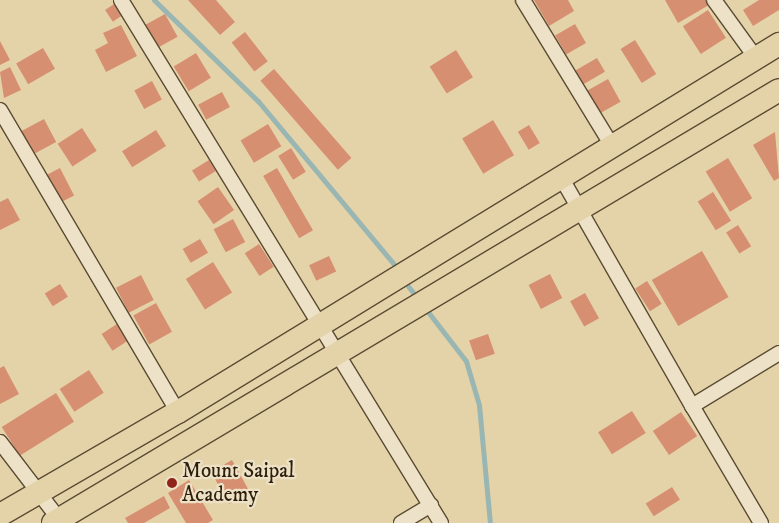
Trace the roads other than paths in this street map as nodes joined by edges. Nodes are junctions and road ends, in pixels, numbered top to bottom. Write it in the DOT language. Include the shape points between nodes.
graph roads {
  1 [pos="121,0"];
  2 [pos="523,0"];
  3 [pos="714,0"];
  4 [pos="779,44"];
  5 [pos="756,58"];
  6 [pos="779,90"];
  7 [pos="0,110"];
  8 [pos="612,146"];
  9 [pos="561,177"];
  10 [pos="581,211"];
  11 [pos="319,326"];
  12 [pos="779,354"];
  13 [pos="336,355"];
  14 [pos="692,406"];
  15 [pos="178,412"];
  16 [pos="0,442"];
  17 [pos="39,492"];
  18 [pos="431,505"];
  19 [pos="0,515"];
  20 [pos="58,522"];
  21 [pos="401,523"];
  22 [pos="441,523"];
  23 [pos="762,523"];
  1 -- 11 [label="street"];
  2 -- 8 [label="street"];
  3 -- 5 [label="street"];
  4 -- 5 [label="main road"];
  5 -- 8 [label="main road"];
  6 -- 10 [label="main road"];
  7 -- 15 [label="street"];
  8 -- 9 [label="main road"];
  9 -- 10 [label="street"];
  9 -- 11 [label="main road"];
  10 -- 13 [label="main road"];
  10 -- 14 [label="street"];
  11 -- 13 [label="street"];
  11 -- 15 [label="main road"];
  12 -- 14 [label="street"];
  13 -- 18 [label="street"];
  13 -- 20 [label="main road"];
  14 -- 23 [label="street"];
  15 -- 17 [label="main road"];
  16 -- 17 [label="street"];
  17 -- 19 [label="main road"];
  17 -- 20 [label="street"];
  18 -- 21 [label="street"];
  18 -- 22 [label="street"];
}
